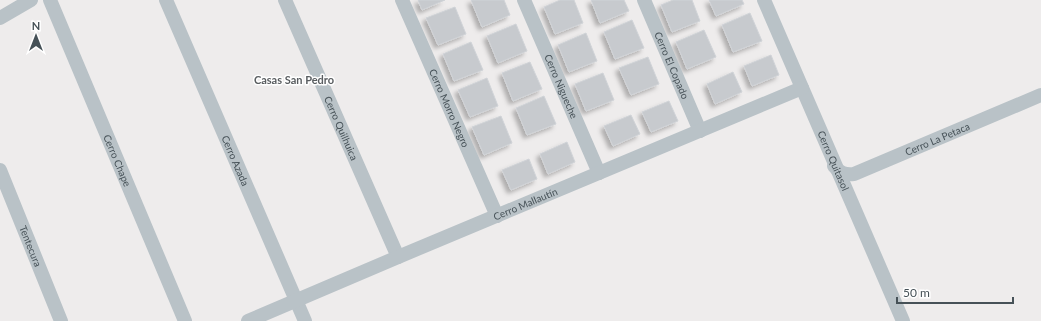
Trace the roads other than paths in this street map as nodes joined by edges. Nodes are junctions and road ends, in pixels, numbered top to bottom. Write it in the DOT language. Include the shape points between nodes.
graph roads {
  1 [pos="31,0"];
  2 [pos="50,0"];
  3 [pos="166,0"];
  4 [pos="284,0"];
  5 [pos="402,0"];
  6 [pos="524,0"];
  7 [pos="644,0"];
  8 [pos="764,0"];
  9 [pos="0,18"];
  10 [pos="802,88"];
  11 [pos="1041,95"];
  12 [pos="700,131"];
  13 [pos="834,166"];
  14 [pos="0,170"];
  15 [pos="599,173"];
  16 [pos="497,216"];
  17 [pos="398,257"];
  18 [pos="296,300"];
  19 [pos="61,321"];
  20 [pos="185,321"];
  21 [pos="248,321"];
  22 [pos="305,321"];
  23 [pos="903,321"];
  1 -- 9 [label="street"];
  2 -- 20 [label="street, Cerro Chape"];
  3 -- 18 [label="street, Cerro Azada"];
  4 -- 17 [label="street, Cerro Quilhuica"];
  5 -- 16 [label="street, Cerro Morro Negro"];
  6 -- 15 [label="street, Cerro Nigueche"];
  7 -- 12 [label="street, Cerro El Copado"];
  8 -- 10 [label="street, Cerro Quitasol"];
  10 -- 12 [label="street, Cerro Mallautín"];
  10 -- 13 [label="street, Cerro Quitasol"];
  11 -- 13 [label="street, Cerro La Petaca" via="854,174 842,173"];
  12 -- 15 [label="street, Cerro Mallautín"];
  13 -- 23 [label="street, Cerro Quitasol"];
  14 -- 19 [label="street, Tentecura"];
  15 -- 16 [label="street, Cerro Mallautín"];
  16 -- 17 [label="street, Cerro Mallautín"];
  17 -- 18 [label="street, Cerro Mallautín"];
  18 -- 21 [label="street, Cerro Mallautín"];
  18 -- 22 [label="street, Cerro Azada"];
}
